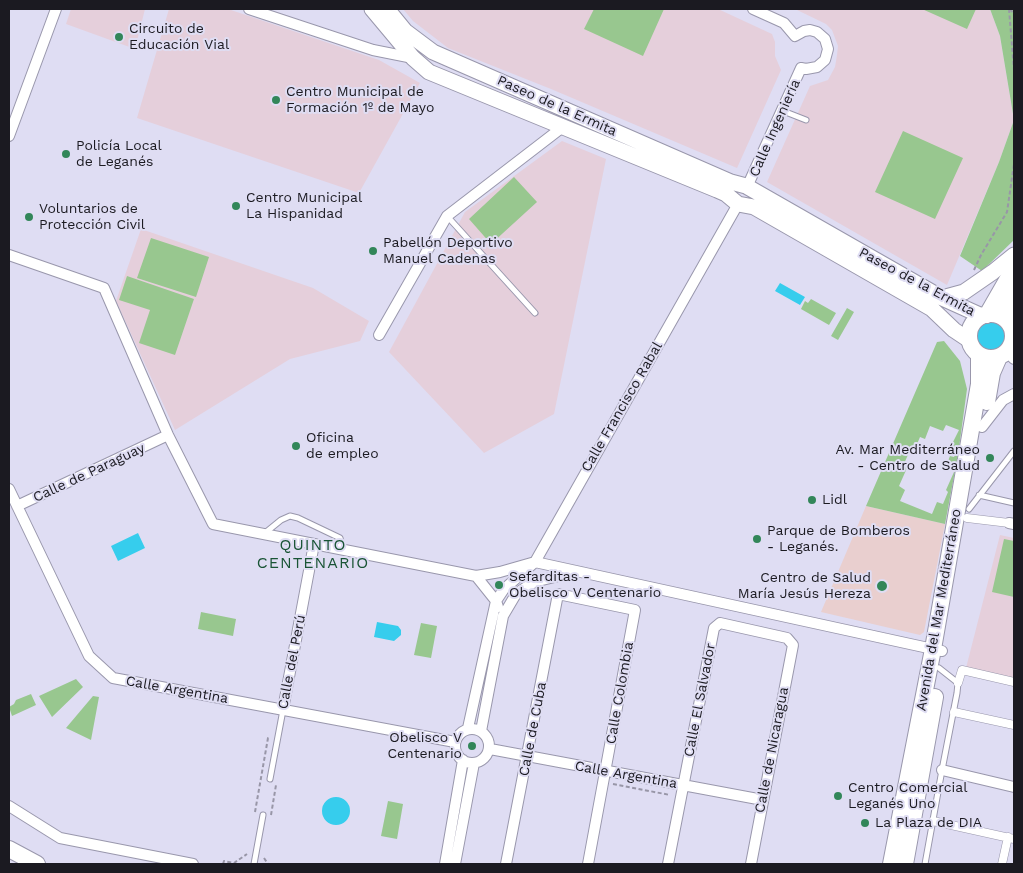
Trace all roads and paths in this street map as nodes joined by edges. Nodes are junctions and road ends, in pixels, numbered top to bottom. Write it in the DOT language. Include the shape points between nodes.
graph roads {
  1 [pos="56,9"];
  2 [pos="249,9"];
  3 [pos="372,9"];
  4 [pos="386,9"];
  5 [pos="753,9"];
  6 [pos="1009,9"];
  7 [pos="1014,14"];
  8 [pos="387,28"];
  9 [pos="373,50"];
  10 [pos="413,58"];
  11 [pos="1014,70"];
  12 [pos="783,111"];
  13 [pos="806,120"];
  14 [pos="564,126"];
  15 [pos="9,136"];
  16 [pos="1014,164"];
  17 [pos="745,187"];
  18 [pos="737,203"];
  19 [pos="446,216"];
  20 [pos="9,255"];
  21 [pos="1014,255"];
  22 [pos="1014,268"];
  23 [pos="964,292"];
  24 [pos="1014,292"];
  25 [pos="942,298"];
  26 [pos="535,313"];
  27 [pos="984,315"];
  28 [pos="1011,327"];
  29 [pos="378,335"];
  30 [pos="969,340"];
  31 [pos="979,355"];
  32 [pos="1007,356"];
  33 [pos="1014,394"];
  34 [pos="982,428"];
  35 [pos="168,435"];
  36 [pos="1014,451"];
  37 [pos="9,489"];
  38 [pos="979,495"];
  39 [pos="1014,503"];
  40 [pos="13,508"];
  41 [pos="968,513"];
  42 [pos="1012,523"];
  43 [pos="265,534"];
  44 [pos="314,544"];
  45 [pos="343,550"];
  46 [pos="535,562"];
  47 [pos="578,572"];
  48 [pos="476,576"];
  49 [pos="534,582"];
  50 [pos="558,594"];
  51 [pos="496,601"];
  52 [pos="502,620"];
  53 [pos="716,625"];
  54 [pos="937,650"];
  55 [pos="939,668"];
  56 [pos="1014,682"];
  57 [pos="958,684"];
  58 [pos="283,709"];
  59 [pos="954,712"];
  60 [pos="1014,725"];
  61 [pos="468,728"];
  62 [pos="481,731"];
  63 [pos="277,739"];
  64 [pos="455,742"];
  65 [pos="490,749"];
  66 [pos="528,757"];
  67 [pos="463,760"];
  68 [pos="474,763"];
  69 [pos="942,770"];
  70 [pos="605,772"];
  71 [pos="270,780"];
  72 [pos="608,783"];
  73 [pos="276,785"];
  74 [pos="683,785"];
  75 [pos="1014,787"];
  76 [pos="675,796"];
  77 [pos="763,800"];
  78 [pos="9,806"];
  79 [pos="263,815"];
  80 [pos="254,818"];
  81 [pos="270,821"];
  82 [pos="933,821"];
  83 [pos="1011,838"];
  84 [pos="9,849"];
  85 [pos="247,854"];
  86 [pos="263,857"];
  87 [pos="37,864"];
  88 [pos="193,864"];
  89 [pos="223,864"];
  90 [pos="254,864"];
  91 [pos="268,864"];
  92 [pos="445,864"];
  93 [pos="455,864"];
  94 [pos="506,864"];
  95 [pos="588,864"];
  96 [pos="668,864"];
  97 [pos="751,864"];
  98 [pos="891,864"];
  99 [pos="905,864"];
  100 [pos="925,864"];
  101 [pos="1002,864"];
  1 -- 15 [label="street"];
  2 -- 9 [label="street"];
  3 -- 8 [label="main road, Paseo de la Ermita"];
  4 -- 17 [label="main road, Paseo de la Ermita" via="405,31 433,52"];
  5 -- 12 [label="street, Calle Ingeniería" via="784,23 795,36 804,31 814,31 827,44 827,55 822,64 812,69 801,68"];
  6 -- 7 [label="path"];
  6 -- 11 [label="path"];
  8 -- 9 [label="street" via="385,46"];
  8 -- 10 [label="main road, Paseo de la Ermita"];
  9 -- 10 [label="street"];
  10 -- 14 [label="main road, Paseo de la Ermita" via="429,72"];
  12 -- 13 [label="lane"];
  12 -- 17 [label="street, Calle Ingeniería"];
  14 -- 18 [label="main road, Paseo de la Ermita" via="726,194"];
  14 -- 19 [label="street, Paseo de la Ermita"];
  16 -- 23 [label="path" via="1008,212 981,255"];
  17 -- 18 [label="main road" via="732,191"];
  17 -- 25 [label="main road, Paseo de la Ermita"];
  18 -- 30 [label="main road, Paseo de la Ermita" via="754,206 924,305"];
  18 -- 46 [label="street, Calle Francisco Rabal"];
  19 -- 26 [label="lane"];
  19 -- 29 [label="street, Paseo de la Ermita"];
  20 -- 35 [label="street" via="104,288"];
  21 -- 23 [label="main road"];
  22 -- 27 [label="main road"];
  23 -- 25 [label="main road"];
  24 -- 28 [label="main road"];
  25 -- 27 [label="main road, Paseo de la Ermita"];
  27 -- 28 [label="main road" via="993,314"];
  27 -- 30 [label="main road" via="972,326"];
  28 -- 32 [label="main road" via="1011,346"];
  30 -- 31 [label="main road"];
  31 -- 32 [label="main road" via="985,358"];
  31 -- 54 [label="main road, Avenida del Mar Mediterráneo" via="979,384"];
  32 -- 34 [label="main road, Avenida del Mar Mediterráneo" via="992,373"];
  33 -- 34 [label="street, Avenida del Mar Mediterráneo" via="1004,400"];
  34 -- 41 [label="main road, Avenida del Mar Mediterráneo"];
  35 -- 40 [label="street, Calle de Paraguay"];
  35 -- 43 [label="street" via="213,524"];
  36 -- 38 [label="lane"];
  37 -- 40 [label="street, Calle Argentina"];
  38 -- 39 [label="lane"];
  38 -- 41 [label="lane"];
  40 -- 58 [label="street, Calle Argentina" via="89,656 104,672 125,681"];
  41 -- 42 [label="street"];
  41 -- 54 [label="main road, Avenida del Mar Mediterráneo"];
  43 -- 44 [label="street"];
  43 -- 45 [label="lane" via="290,516 340,538"];
  44 -- 45 [label="street"];
  44 -- 58 [label="street, Calle del Perú"];
  45 -- 48 [label="street"];
  46 -- 47 [label="street"];
  46 -- 48 [label="street"];
  46 -- 49 [label="street"];
  46 -- 51 [label="street, Calle Francisco Rabal" via="504,589"];
  47 -- 49 [label="street"];
  47 -- 54 [label="street"];
  48 -- 51 [label="street"];
  49 -- 52 [label="street" via="516,594"];
  50 -- 66 [label="street, Calle de Cuba"];
  50 -- 70 [label="street, Calle Colombia" via="635,610"];
  51 -- 52 [label="street"];
  51 -- 61 [label="street"];
  52 -- 62 [label="street"];
  53 -- 74 [label="street, Calle El Salvador"];
  53 -- 77 [label="street, Calle de Nicaragua" via="720,622 787,638 792,645"];
  54 -- 55 [label="main road, Avenida del Mar Mediterráneo"];
  54 -- 98 [label="main road, Avenida del Mar Mediterráneo"];
  55 -- 57 [label="lane, Avenida del Mar Mediterráneo"];
  55 -- 99 [label="main road, Avenida del Mar Mediterráneo"];
  56 -- 57 [label="street" via="962,670"];
  57 -- 59 [label="lane"];
  58 -- 63 [label="lane, Calle del Perú"];
  58 -- 64 [label="street, Calle Argentina"];
  59 -- 60 [label="street"];
  59 -- 69 [label="lane"];
  61 -- 62 [label="street"];
  61 -- 64 [label="street"];
  62 -- 65 [label="street" via="488,737"];
  63 -- 71 [label="lane, Calle del Perú"];
  63 -- 80 [label="path" via="268,738"];
  64 -- 67 [label="street" via="456,753"];
  65 -- 66 [label="street, Calle Argentina"];
  65 -- 68 [label="street" via="485,759"];
  66 -- 70 [label="street, Calle Argentina"];
  66 -- 94 [label="street, Calle de Cuba"];
  67 -- 68 [label="street"];
  67 -- 92 [label="street"];
  68 -- 93 [label="street"];
  69 -- 75 [label="street"];
  69 -- 82 [label="lane"];
  70 -- 74 [label="street, Calle Argentina"];
  70 -- 95 [label="street, Calle Colombia"];
  72 -- 76 [label="path"];
  73 -- 81 [label="path"];
  74 -- 77 [label="street, Calle Argentina"];
  74 -- 96 [label="street, Calle El Salvador"];
  77 -- 97 [label="street, Calle de Nicaragua"];
  78 -- 88 [label="street" via="60,838"];
  79 -- 90 [label="lane"];
  82 -- 83 [label="street"];
  82 -- 100 [label="lane"];
  83 -- 101 [label="street"];
  84 -- 87 [label="main road"];
  85 -- 89 [label="path" via="234,863 224,861"];
  86 -- 91 [label="path"];
}
